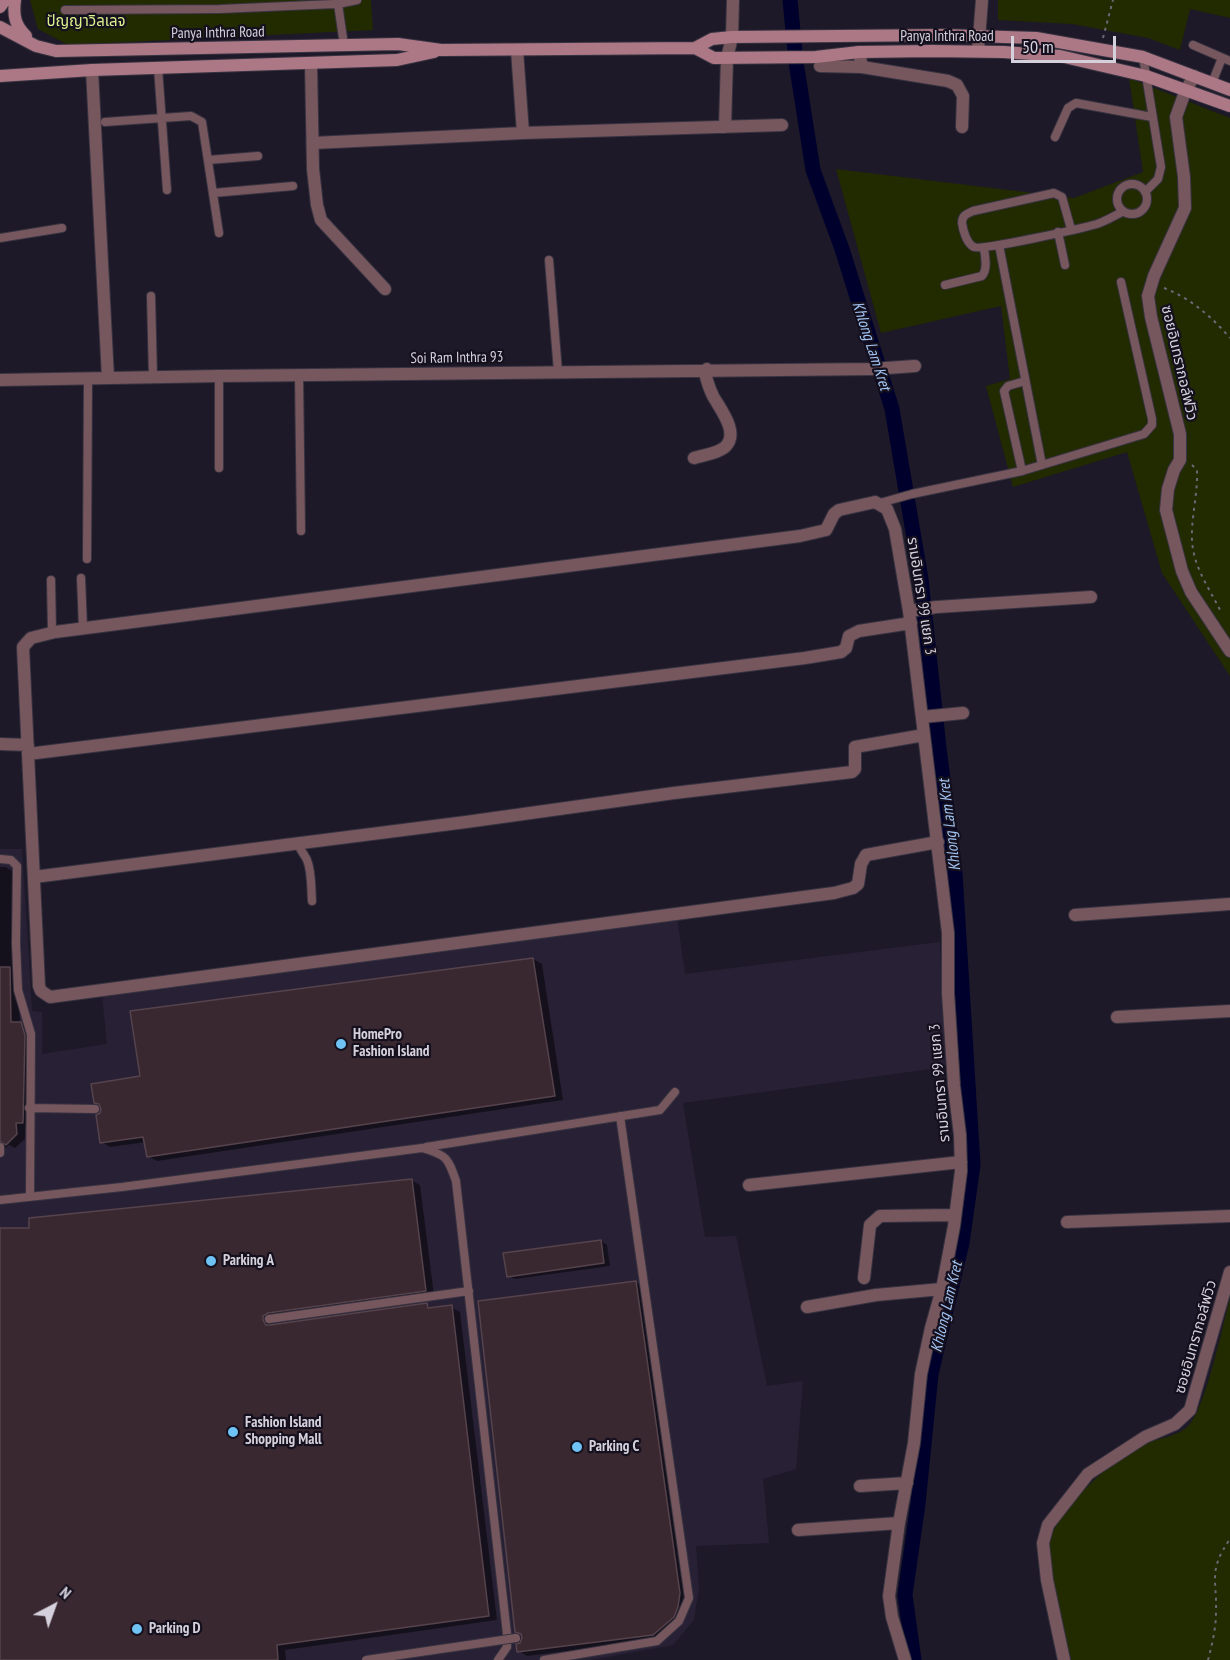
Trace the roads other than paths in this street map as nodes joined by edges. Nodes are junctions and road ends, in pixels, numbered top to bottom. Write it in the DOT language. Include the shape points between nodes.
graph roads {
  1 [pos="5,0"];
  2 [pos="15,0"];
  3 [pos="357,0"];
  4 [pos="733,0"];
  5 [pos="982,0"];
  6 [pos="331,3"];
  7 [pos="0,7"];
  8 [pos="65,10"];
  9 [pos="0,27"];
  10 [pos="979,36"];
  11 [pos="732,38"];
  12 [pos="344,45"];
  13 [pos="1193,45"];
  14 [pos="36,46"];
  15 [pos="695,48"];
  16 [pos="441,50"];
  17 [pos="517,50"];
  18 [pos="978,51"];
  19 [pos="859,52"];
  20 [pos="1143,57"];
  21 [pos="727,58"];
  22 [pos="1226,60"];
  23 [pos="311,64"];
  24 [pos="820,66"];
  25 [pos="862,67"];
  26 [pos="158,68"];
  27 [pos="92,70"];
  28 [pos="0,76"];
  29 [pos="1146,76"];
  30 [pos="1194,76"];
  31 [pos="1212,83"];
  32 [pos="1186,89"];
  33 [pos="1230,90"];
  34 [pos="1230,106"];
  35 [pos="1152,117"];
  36 [pos="162,118"];
  37 [pos="105,122"];
  38 [pos="782,125"];
  39 [pos="725,126"];
  40 [pos="962,127"];
  41 [pos="523,133"];
  42 [pos="1055,137"];
  43 [pos="313,143"];
  44 [pos="258,156"];
  45 [pos="208,160"];
  46 [pos="293,186"];
  47 [pos="167,190"];
  48 [pos="1145,192"];
  49 [pos="213,193"];
  50 [pos="1122,212"];
  51 [pos="62,228"];
  52 [pos="1071,230"];
  53 [pos="1058,232"];
  54 [pos="219,233"];
  55 [pos="0,238"];
  56 [pos="999,244"];
  57 [pos="984,248"];
  58 [pos="549,260"];
  59 [pos="1065,265"];
  60 [pos="1121,282"];
  61 [pos="945,285"];
  62 [pos="385,289"];
  63 [pos="151,296"];
  64 [pos="915,366"];
  65 [pos="707,369"];
  66 [pos="558,372"];
  67 [pos="298,375"];
  68 [pos="219,376"];
  69 [pos="153,377"];
  70 [pos="88,378"];
  71 [pos="108,378"];
  72 [pos="0,380"];
  73 [pos="1025,381"];
  74 [pos="693,458"];
  75 [pos="1042,465"];
  76 [pos="219,468"];
  77 [pos="1022,471"];
  78 [pos="883,502"];
  79 [pos="301,531"];
  80 [pos="87,559"];
  81 [pos="81,578"];
  82 [pos="51,580"];
  83 [pos="1091,597"];
  84 [pos="913,614"];
  85 [pos="83,628"];
  86 [pos="52,632"];
  87 [pos="1230,651"];
  88 [pos="963,713"];
  89 [pos="926,716"];
  90 [pos="924,735"];
  91 [pos="0,744"];
  92 [pos="28,749"];
  93 [pos="298,842"];
  94 [pos="938,842"];
  95 [pos="0,859"];
  96 [pos="34,877"];
  97 [pos="312,901"];
  98 [pos="1230,904"];
  99 [pos="1075,915"];
  100 [pos="1230,1011"];
  101 [pos="1117,1017"];
  102 [pos="675,1092"];
  103 [pos="29,1108"];
  104 [pos="95,1109"];
  105 [pos="620,1116"];
  106 [pos="0,1147"];
  107 [pos="422,1148"];
  108 [pos="0,1153"];
  109 [pos="961,1162"];
  110 [pos="749,1185"];
  111 [pos="30,1196"];
  112 [pos="0,1200"];
  113 [pos="955,1215"];
  114 [pos="1230,1216"];
  115 [pos="1067,1222"];
  116 [pos="1230,1272"];
  117 [pos="864,1278"];
  118 [pos="942,1289"];
  119 [pos="469,1291"];
  120 [pos="807,1307"];
  121 [pos="269,1319"];
  122 [pos="907,1483"];
  123 [pos="860,1486"];
  124 [pos="899,1522"];
  125 [pos="798,1530"];
  126 [pos="516,1638"];
  127 [pos="366,1660"];
  128 [pos="498,1660"];
  129 [pos="544,1660"];
  130 [pos="905,1660"];
  131 [pos="1065,1660"];
  1 -- 7 [label="main road"];
  2 -- 14 [label="main road" via="16,27"];
  3 -- 6 [label="lane"];
  4 -- 11 [label="street"];
  5 -- 10 [label="street"];
  6 -- 8 [label="lane" via="220,9"];
  6 -- 12 [label="lane"];
  9 -- 14 [label="main road, Panya Inthra Road"];
  10 -- 11 [label="main road, Panya Inthra Road"];
  10 -- 18 [label="street"];
  10 -- 20 [label="main road, Panya Inthra Road" via="1036,38"];
  11 -- 15 [label="main road, Panya Inthra Road" via="712,39"];
  11 -- 21 [label="street"];
  12 -- 14 [label="main road, Panya Inthra Road" via="56,51"];
  12 -- 16 [label="main road, Panya Inthra Road" via="398,44"];
  13 -- 22 [label="lane"];
  15 -- 17 [label="main road, Panya Inthra Road"];
  15 -- 21 [label="main road, Panya Inthra Road" via="714,58"];
  16 -- 17 [label="main road, Panya Inthra Road"];
  16 -- 23 [label="main road, Panya Inthra Road" via="397,60"];
  17 -- 41 [label="street"];
  18 -- 19 [label="main road, Panya Inthra Road"];
  18 -- 29 [label="main road, Panya Inthra Road" via="1060,56"];
  19 -- 21 [label="main road, Panya Inthra Road"];
  19 -- 25 [label="street"];
  20 -- 29 [label="lane"];
  20 -- 30 [label="main road, Panya Inthra Road"];
  21 -- 39 [label="street"];
  22 -- 31 [label="lane"];
  23 -- 26 [label="main road, Panya Inthra Road"];
  23 -- 43 [label="street"];
  24 -- 25 [label="street"];
  25 -- 40 [label="street" via="957,84 963,96"];
  26 -- 27 [label="main road, Panya Inthra Road"];
  26 -- 36 [label="lane"];
  27 -- 28 [label="main road, Panya Inthra Road"];
  27 -- 71 [label="street"];
  29 -- 32 [label="main road, Panya Inthra Road"];
  29 -- 35 [label="lane"];
  30 -- 31 [label="main road, Panya Inthra Road"];
  30 -- 32 [label="street, ซอยอินทรากอล์ฟวิว"];
  31 -- 33 [label="main road, Panya Inthra Road"];
  32 -- 34 [label="main road, Panya Inthra Road"];
  32 -- 87 [label="street, ซอยอินทรากอล์ฟวิว" via="1176,117 1185,208 1148,296 1180,434 1180,456 1168,489 1167,510 1191,592"];
  35 -- 42 [label="lane" via="1076,103 1068,108"];
  35 -- 48 [label="lane" via="1161,172"];
  36 -- 37 [label="lane"];
  36 -- 45 [label="lane" via="191,116 202,122"];
  36 -- 47 [label="lane"];
  38 -- 39 [label="street"];
  39 -- 41 [label="street"];
  41 -- 43 [label="street"];
  43 -- 62 [label="street" via="316,205 321,220"];
  44 -- 45 [label="lane"];
  45 -- 49 [label="lane"];
  46 -- 49 [label="lane"];
  48 -- 50 [label="lane" via="1147,204 1143,211 1129,215"];
  48 -- 50 [label="lane" via="1131,184 1118,191 1116,198"];
  49 -- 54 [label="lane"];
  50 -- 52 [label="lane"];
  51 -- 55 [label="lane"];
  52 -- 53 [label="lane"];
  52 -- 57 [label="lane" via="1062,197 1054,193 965,215 962,225 968,241 973,247"];
  53 -- 56 [label="lane"];
  53 -- 59 [label="lane"];
  56 -- 57 [label="lane"];
  56 -- 73 [label="lane"];
  57 -- 61 [label="lane" via="984,274"];
  58 -- 66 [label="lane"];
  60 -- 75 [label="lane" via="1152,425 1144,434"];
  63 -- 69 [label="lane"];
  64 -- 65 [label="street, Soi Ram Inthra 93"];
  65 -- 66 [label="street, Soi Ram Inthra 93"];
  65 -- 74 [label="street" via="707,383 730,432 723,448"];
  66 -- 67 [label="street, Soi Ram Inthra 93"];
  67 -- 68 [label="street, Soi Ram Inthra 93"];
  67 -- 79 [label="lane"];
  68 -- 69 [label="street, Soi Ram Inthra 93"];
  68 -- 76 [label="lane"];
  69 -- 71 [label="street, Soi Ram Inthra 93"];
  70 -- 71 [label="street, Soi Ram Inthra 93"];
  70 -- 72 [label="street, Soi Ram Inthra 93"];
  70 -- 80 [label="lane"];
  73 -- 75 [label="lane"];
  73 -- 77 [label="lane" via="1004,390"];
  75 -- 77 [label="lane"];
  77 -- 78 [label="lane"];
  78 -- 84 [label="street, รามอินทรา 99 แยก 3" via="895,529"];
  78 -- 85 [label="street" via="846,507 834,514 826,530 800,536"];
  81 -- 85 [label="lane"];
  82 -- 86 [label="lane"];
  83 -- 84 [label="street" via="937,608"];
  84 -- 89 [label="street, รามอินทรา 99 แยก 3"];
  84 -- 92 [label="street" via="849,636 842,652 805,658"];
  85 -- 86 [label="street"];
  86 -- 92 [label="street" via="31,638 23,647"];
  88 -- 89 [label="street"];
  89 -- 90 [label="street, รามอินทรา 99 แยก 3"];
  90 -- 93 [label="street" via="855,747 852,772"];
  90 -- 94 [label="street, รามอินทรา 99 แยก 3"];
  91 -- 92 [label="street"];
  92 -- 96 [label="street"];
  93 -- 96 [label="street"];
  93 -- 97 [label="lane" via="309,867"];
  94 -- 96 [label="street" via="866,855 858,884 834,893 50,997 39,986"];
  94 -- 109 [label="street, รามอินทรา 99 แยก 3" via="948,933 948,1005"];
  95 -- 103 [label="lane" via="8,859 17,866 12,943 18,990 31,1034"];
  98 -- 99 [label="street"];
  100 -- 101 [label="street"];
  102 -- 105 [label="lane" via="660,1110"];
  103 -- 104 [label="lane"];
  103 -- 111 [label="lane"];
  105 -- 107 [label="lane"];
  105 -- 129 [label="lane" via="689,1598 679,1621 657,1641"];
  106 -- 108 [label="lane"];
  107 -- 111 [label="lane"];
  107 -- 119 [label="lane" via="449,1161 456,1181"];
  109 -- 110 [label="street"];
  109 -- 113 [label="street, รามอินทรา 99 แยก 3"];
  111 -- 112 [label="lane"];
  113 -- 117 [label="street" via="880,1216 874,1220 870,1225"];
  113 -- 118 [label="street, รามอินทรา 99 แยก 3"];
  114 -- 115 [label="street"];
  116 -- 131 [label="street, ซอยอินทรากอล์ฟวิว" via="1190,1410 1175,1424 1145,1437 1088,1474 1048,1525 1043,1543 1047,1580"];
  118 -- 120 [label="street"];
  118 -- 122 [label="street, รามอินทรา 99 แยก 3" via="921,1374"];
  119 -- 121 [label="lane"];
  119 -- 128 [label="lane" via="507,1634 507,1647"];
  122 -- 123 [label="street"];
  122 -- 124 [label="street, รามอินทรา 99 แยก 3"];
  124 -- 125 [label="street"];
  124 -- 130 [label="street, รามอินทรา 99 แยก 3" via="889,1596"];
  126 -- 127 [label="lane, bridge"];
}
